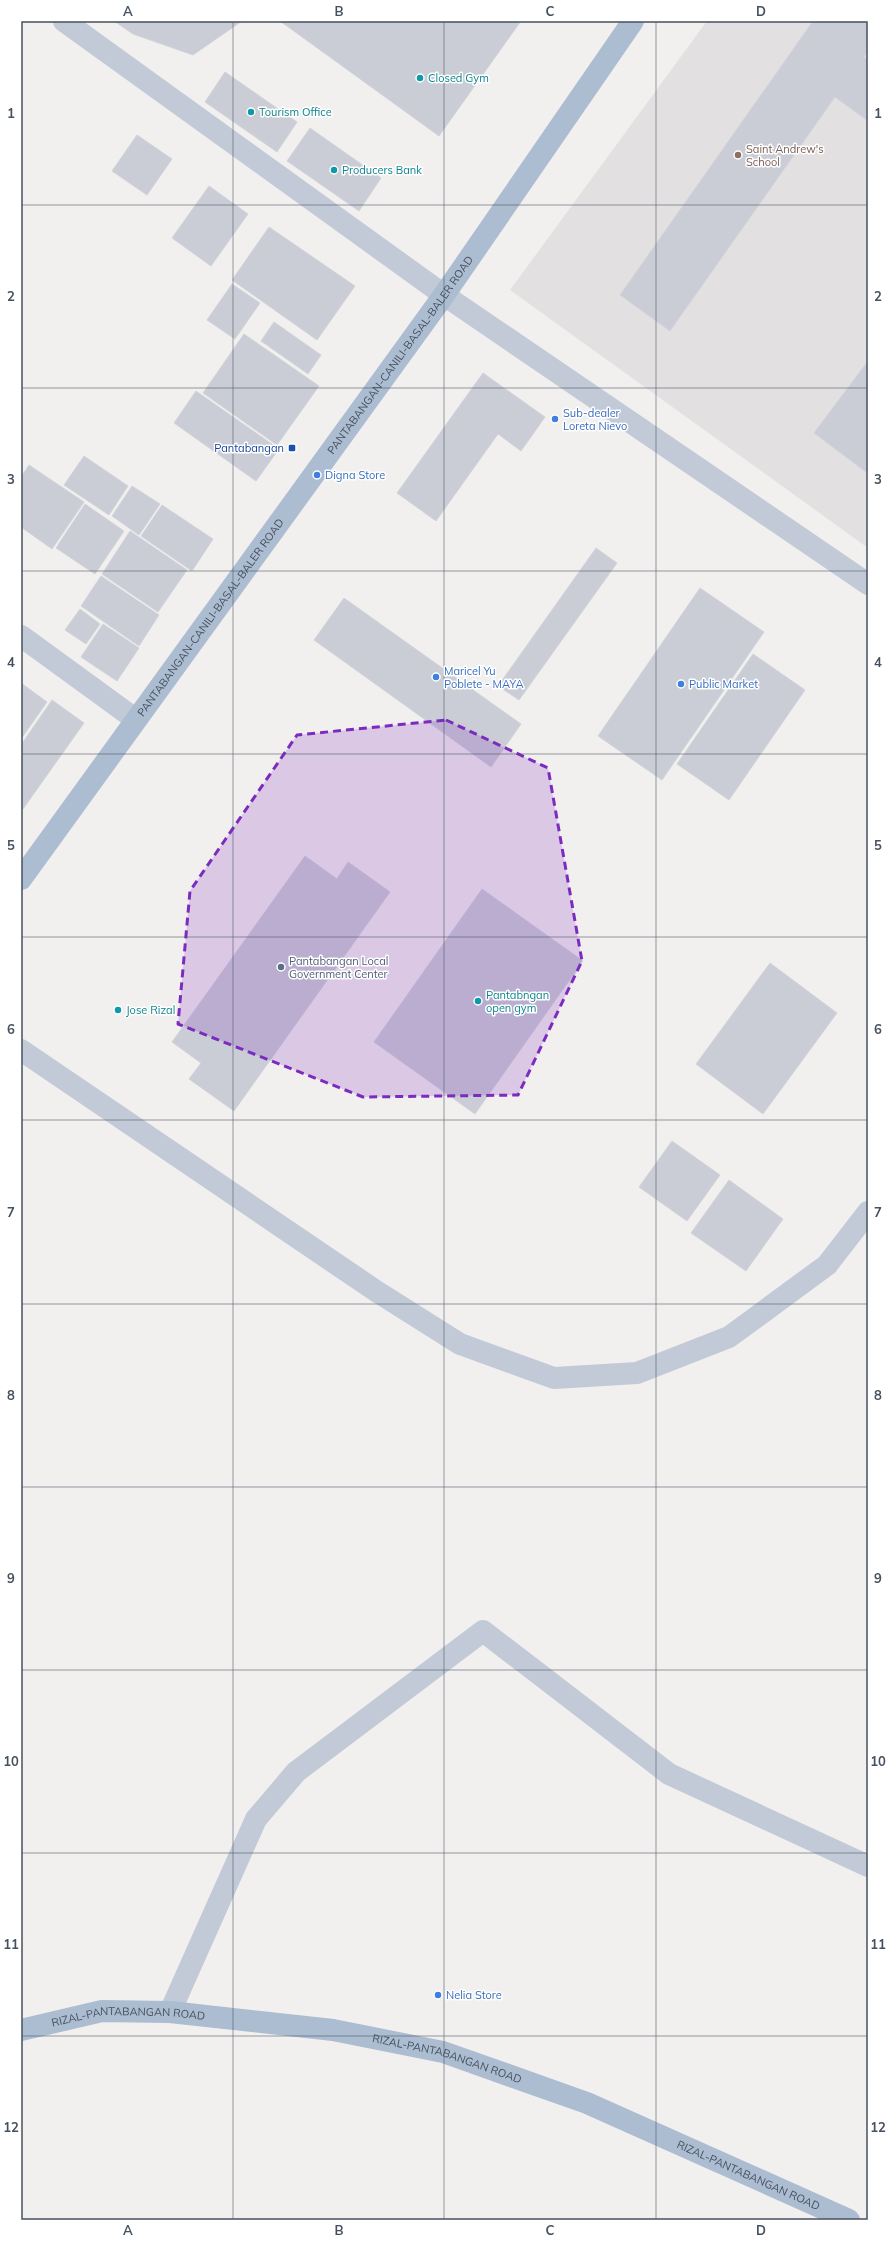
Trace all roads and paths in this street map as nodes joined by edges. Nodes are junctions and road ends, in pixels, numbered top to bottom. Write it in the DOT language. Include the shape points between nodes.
graph roads {
  1 [pos="64,21"];
  2 [pos="633,21"];
  3 [pos="444,295"];
  4 [pos="868,584"];
  5 [pos="21,636"];
  6 [pos="135,719"];
  7 [pos="21,879"];
  8 [pos="21,1050"];
  9 [pos="868,1212"];
  10 [pos="868,1866"];
  11 [pos="170,2012"];
  12 [pos="21,2030"];
  13 [pos="849,2220"];
  1 -- 3 [label="street"];
  2 -- 3 [label="main road, PANTABANGAN-CANILI-BASAL-BALER ROAD"];
  3 -- 4 [label="street"];
  3 -- 6 [label="main road, PANTABANGAN-CANILI-BASAL-BALER ROAD"];
  5 -- 6 [label="street"];
  6 -- 7 [label="main road, PANTABANGAN-CANILI-BASAL-BALER ROAD"];
  8 -- 9 [label="street" via="376,1291 460,1344 554,1378 637,1372 729,1337 827,1265"];
  10 -- 11 [label="street" via="669,1774 483,1631 296,1772 256,1819"];
  11 -- 12 [label="main road, RIZAL-PANTABANGAN ROAD" via="102,2011"];
  11 -- 13 [label="main road, RIZAL-PANTABANGAN ROAD" via="333,2030 443,2052 587,2103"];
}
